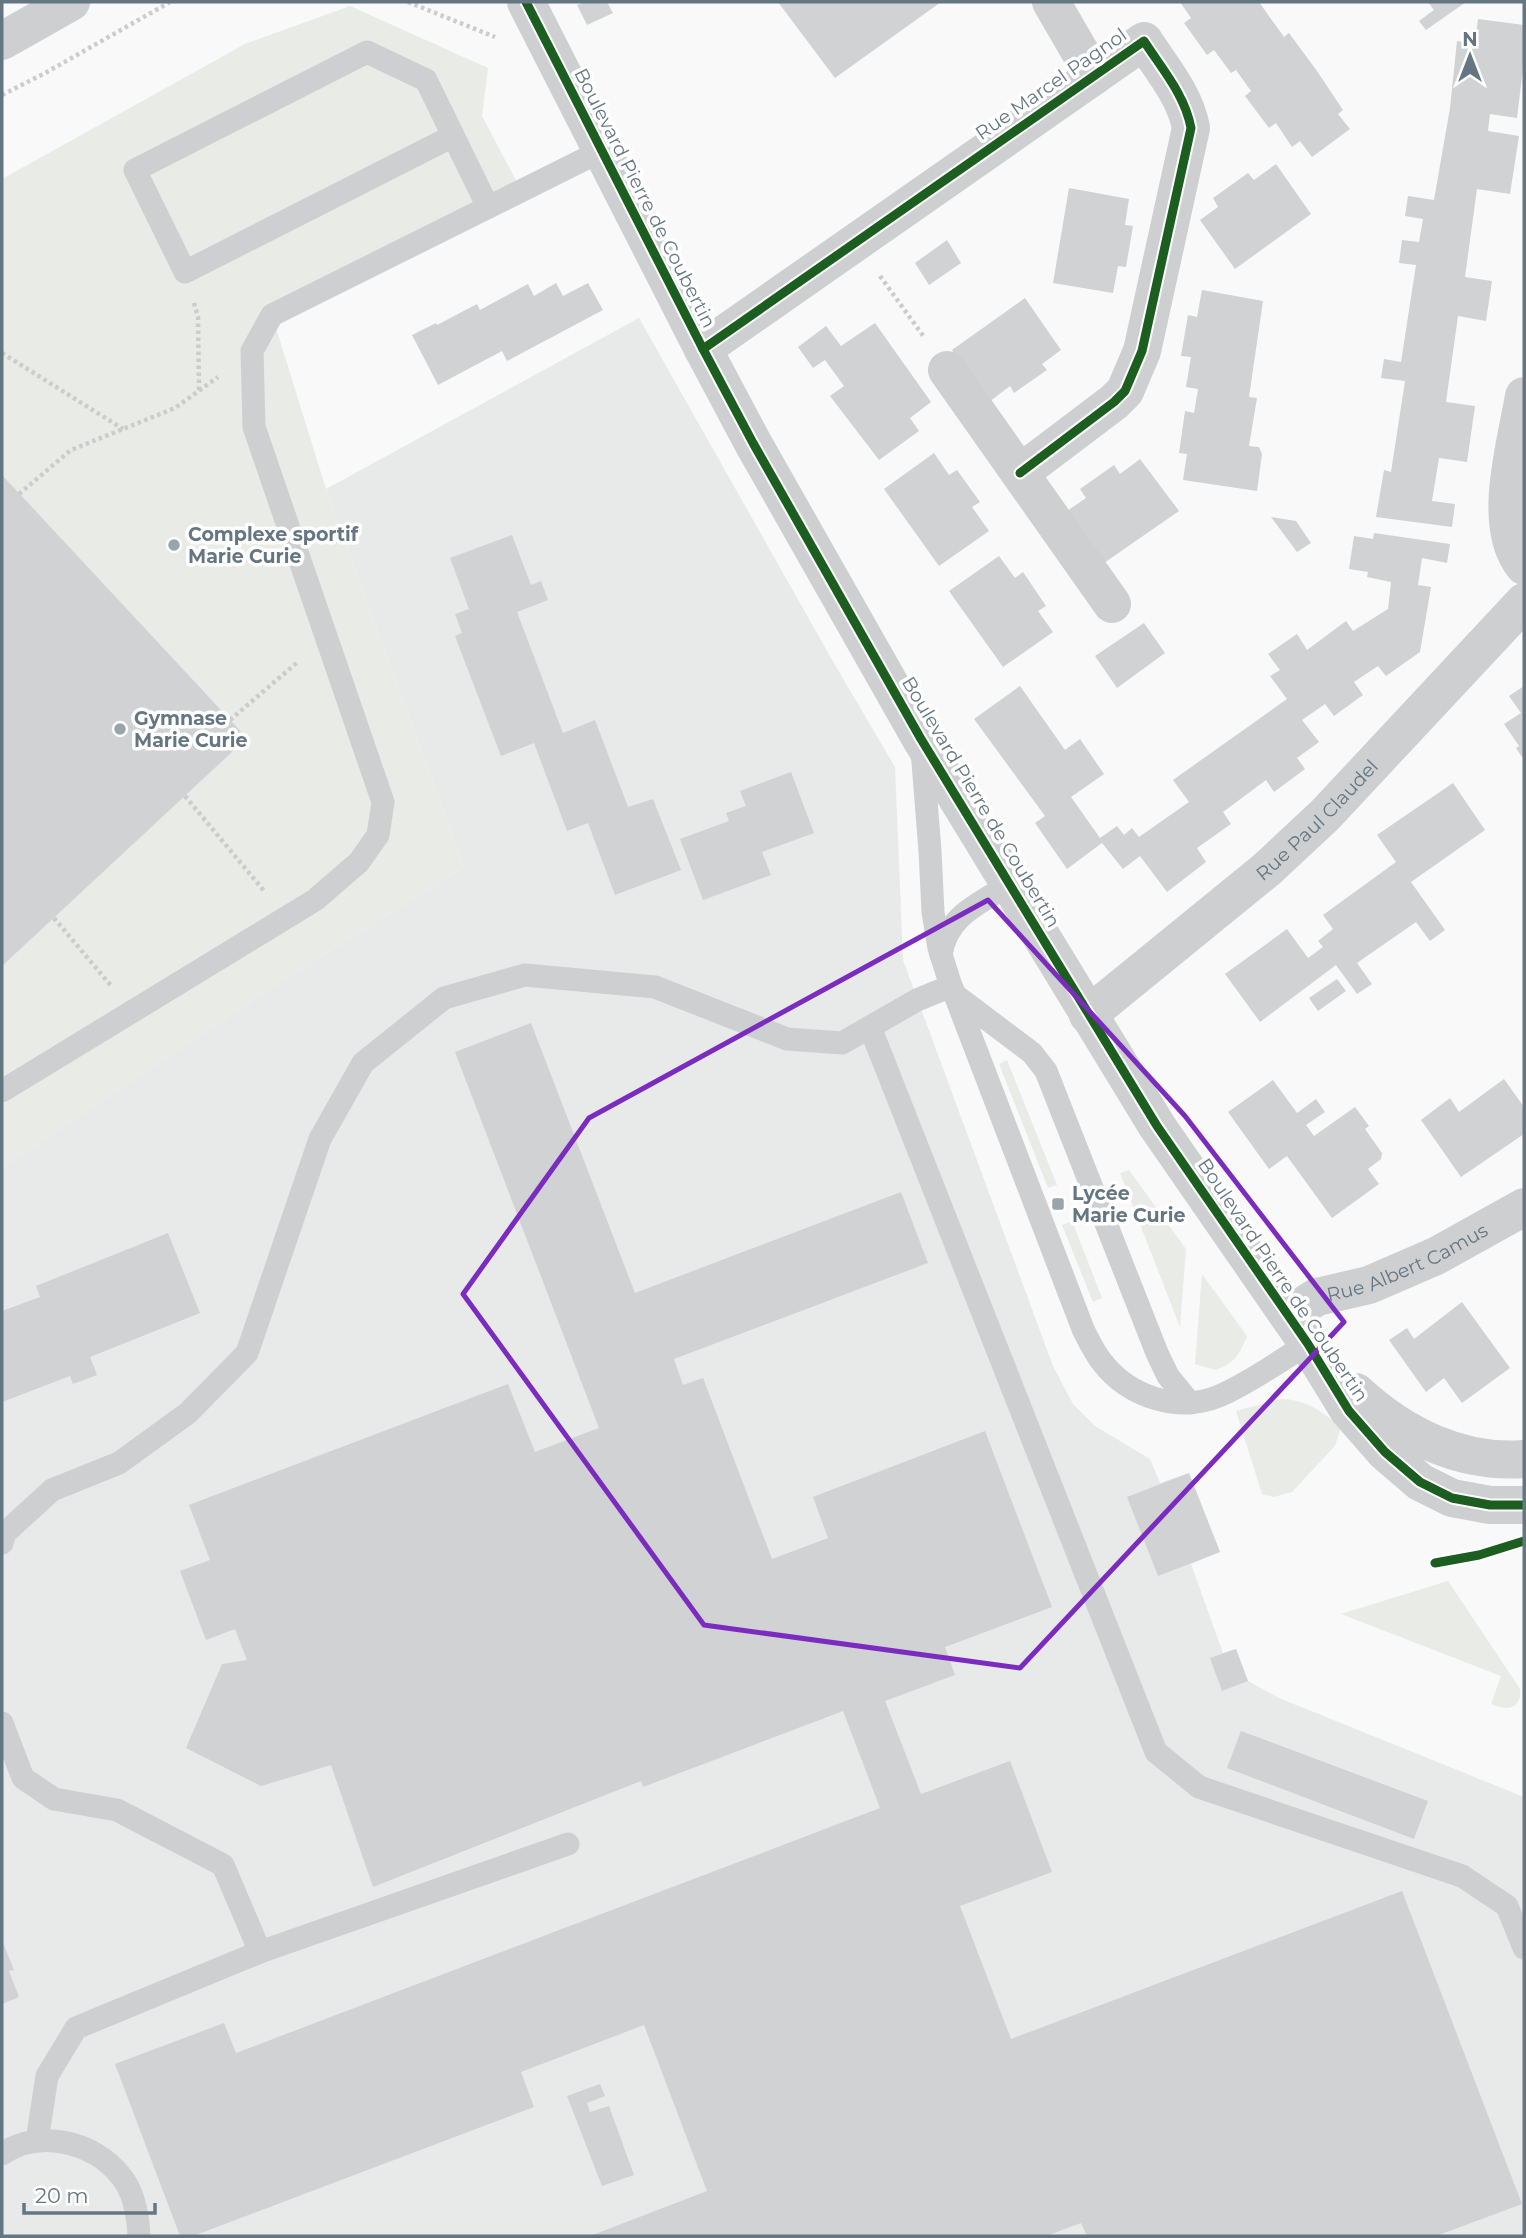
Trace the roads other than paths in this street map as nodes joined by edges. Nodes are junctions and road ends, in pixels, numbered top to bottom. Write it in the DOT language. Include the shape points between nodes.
graph roads {
  1 [pos="71,2"];
  2 [pos="526,2"];
  3 [pos="1051,2"];
  4 [pos="2,41"];
  5 [pos="1094,76"];
  6 [pos="453,136"];
  7 [pos="601,151"];
  8 [pos="488,207"];
  9 [pos="703,349"];
  10 [pos="947,370"];
  11 [pos="1524,396"];
  12 [pos="1020,473"];
  13 [pos="1524,566"];
  14 [pos="1524,602"];
  15 [pos="1112,604"];
  16 [pos="921,740"];
  17 [pos="1009,885"];
  18 [pos="941,955"];
  19 [pos="953,991"];
  20 [pos="1088,1015"];
  21 [pos="870,1027"];
  22 [pos="2,1091"];
  23 [pos="1524,1206"];
  24 [pos="1298,1329"];
  25 [pos="1190,1403"];
  26 [pos="1524,1459"];
  27 [pos="1524,1505"];
  28 [pos="2,1543"];
  29 [pos="2,1723"];
  30 [pos="568,1844"];
  31 [pos="1524,1948"];
  32 [pos="260,1952"];
  33 [pos="37,2141"];
  34 [pos="2,2154"];
  35 [pos="139,2236"];
  1 -- 4 [label="street"];
  2 -- 7 [label="street, Boulevard Pierre de Coubertin"];
  3 -- 5 [label="street, Rue Marcel Pagnol"];
  5 -- 9 [label="street, Rue Marcel Pagnol"];
  5 -- 12 [label="street, Rue Marcel Pagnol" via="1144,41 1188,112 1189,143 1142,351 1130,382 1114,402"];
  6 -- 6 [label="lane" via="426,80 367,52 135,170 185,272"];
  6 -- 8 [label="lane"];
  7 -- 8 [label="lane"];
  7 -- 9 [label="street, Boulevard Pierre de Coubertin"];
  8 -- 22 [label="lane" via="272,315 252,351 254,427 383,802 378,835 359,862 315,900"];
  9 -- 16 [label="street, Boulevard Pierre de Coubertin"];
  10 -- 12 [label="street"];
  11 -- 13 [label="street" via="1506,502 1511,544"];
  12 -- 15 [label="street"];
  14 -- 20 [label="street, Rue Paul Claudel" via="1325,815 1266,870"];
  16 -- 17 [label="street, Boulevard Pierre de Coubertin"];
  16 -- 18 [label="lane" via="933,912"];
  17 -- 18 [label="lane" via="955,922 944,937"];
  17 -- 20 [label="street, Boulevard Pierre de Coubertin"];
  18 -- 19 [label="lane"];
  19 -- 21 [label="lane" via="917,1000"];
  19 -- 25 [label="lane" via="1032,1053 1046,1071 1157,1353"];
  19 -- 25 [label="lane" via="1093,1349 1132,1389 1167,1402"];
  20 -- 24 [label="street, Boulevard Pierre de Coubertin" via="1157,1126"];
  21 -- 28 [label="lane" via="842,1043 787,1039 655,987 525,975 444,998 363,1063 320,1139 247,1353 188,1413 119,1462 52,1490 5,1533"];
  21 -- 31 [label="lane" via="1156,1752 1199,1787 1462,1876 1507,1906"];
  23 -- 24 [label="street, Rue Albert Camus" via="1436,1256 1369,1285 1317,1297"];
  24 -- 25 [label="lane" via="1219,1396"];
  24 -- 26 [label="street, Boulevard Pierre de Coubertin" via="1369,1405 1408,1433 1449,1450"];
  24 -- 27 [label="street, Boulevard Pierre de Coubertin" via="1367,1432 1420,1482 1468,1503"];
  29 -- 32 [label="lane" via="23,1778 54,1799 117,1810 223,1865"];
  30 -- 32 [label="lane"];
  32 -- 33 [label="lane" via="76,2028 47,2076"];
  33 -- 34 [label="lane"];
  33 -- 35 [label="lane" via="69,2142 97,2154 121,2175 135,2203"];
}
